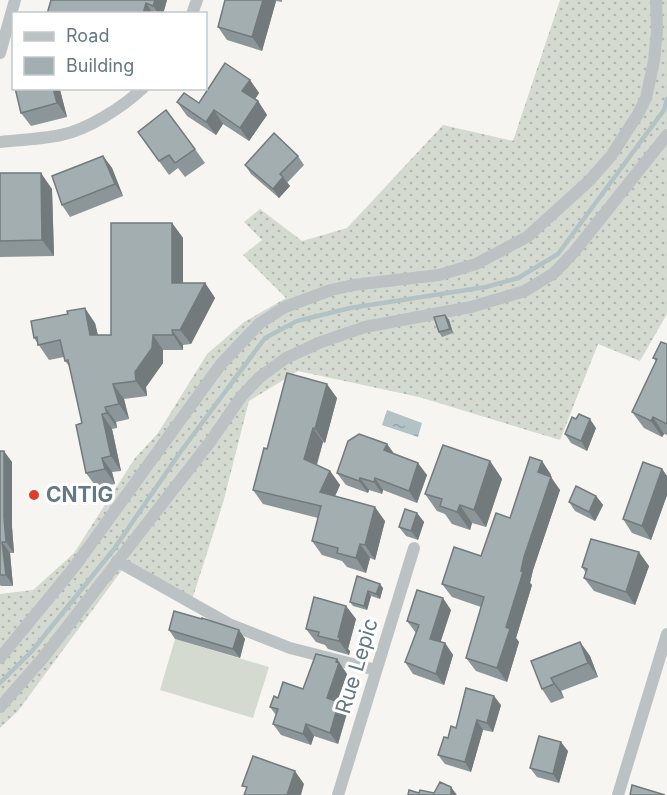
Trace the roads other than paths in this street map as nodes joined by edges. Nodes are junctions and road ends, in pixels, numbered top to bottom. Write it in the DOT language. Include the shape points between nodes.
graph roads {
  1 [pos="15,0"];
  2 [pos="656,0"];
  3 [pos="0,53"];
  4 [pos="140,90"];
  5 [pos="667,135"];
  6 [pos="0,142"];
  7 [pos="414,548"];
  8 [pos="117,561"];
  9 [pos="667,634"];
  10 [pos="0,658"];
  11 [pos="376,670"];
  12 [pos="0,707"];
  13 [pos="338,795"];
  14 [pos="618,795"];
  1 -- 3 [label="street"];
  2 -- 10 [label="street" via="655,51 646,98 611,156 589,181 527,237 476,264 440,275 331,290 285,307 260,323 221,364 75,566"];
  4 -- 6 [label="street" via="111,112 63,135"];
  5 -- 8 [label="street" via="574,252 554,273 525,291 471,307 365,327 286,358 260,377"];
  7 -- 11 [label="street, Rue Lepic"];
  8 -- 11 [label="street" via="229,624 290,648"];
  8 -- 12 [label="street"];
  9 -- 14 [label="street"];
  11 -- 13 [label="street, Rue Lepic"];
}
